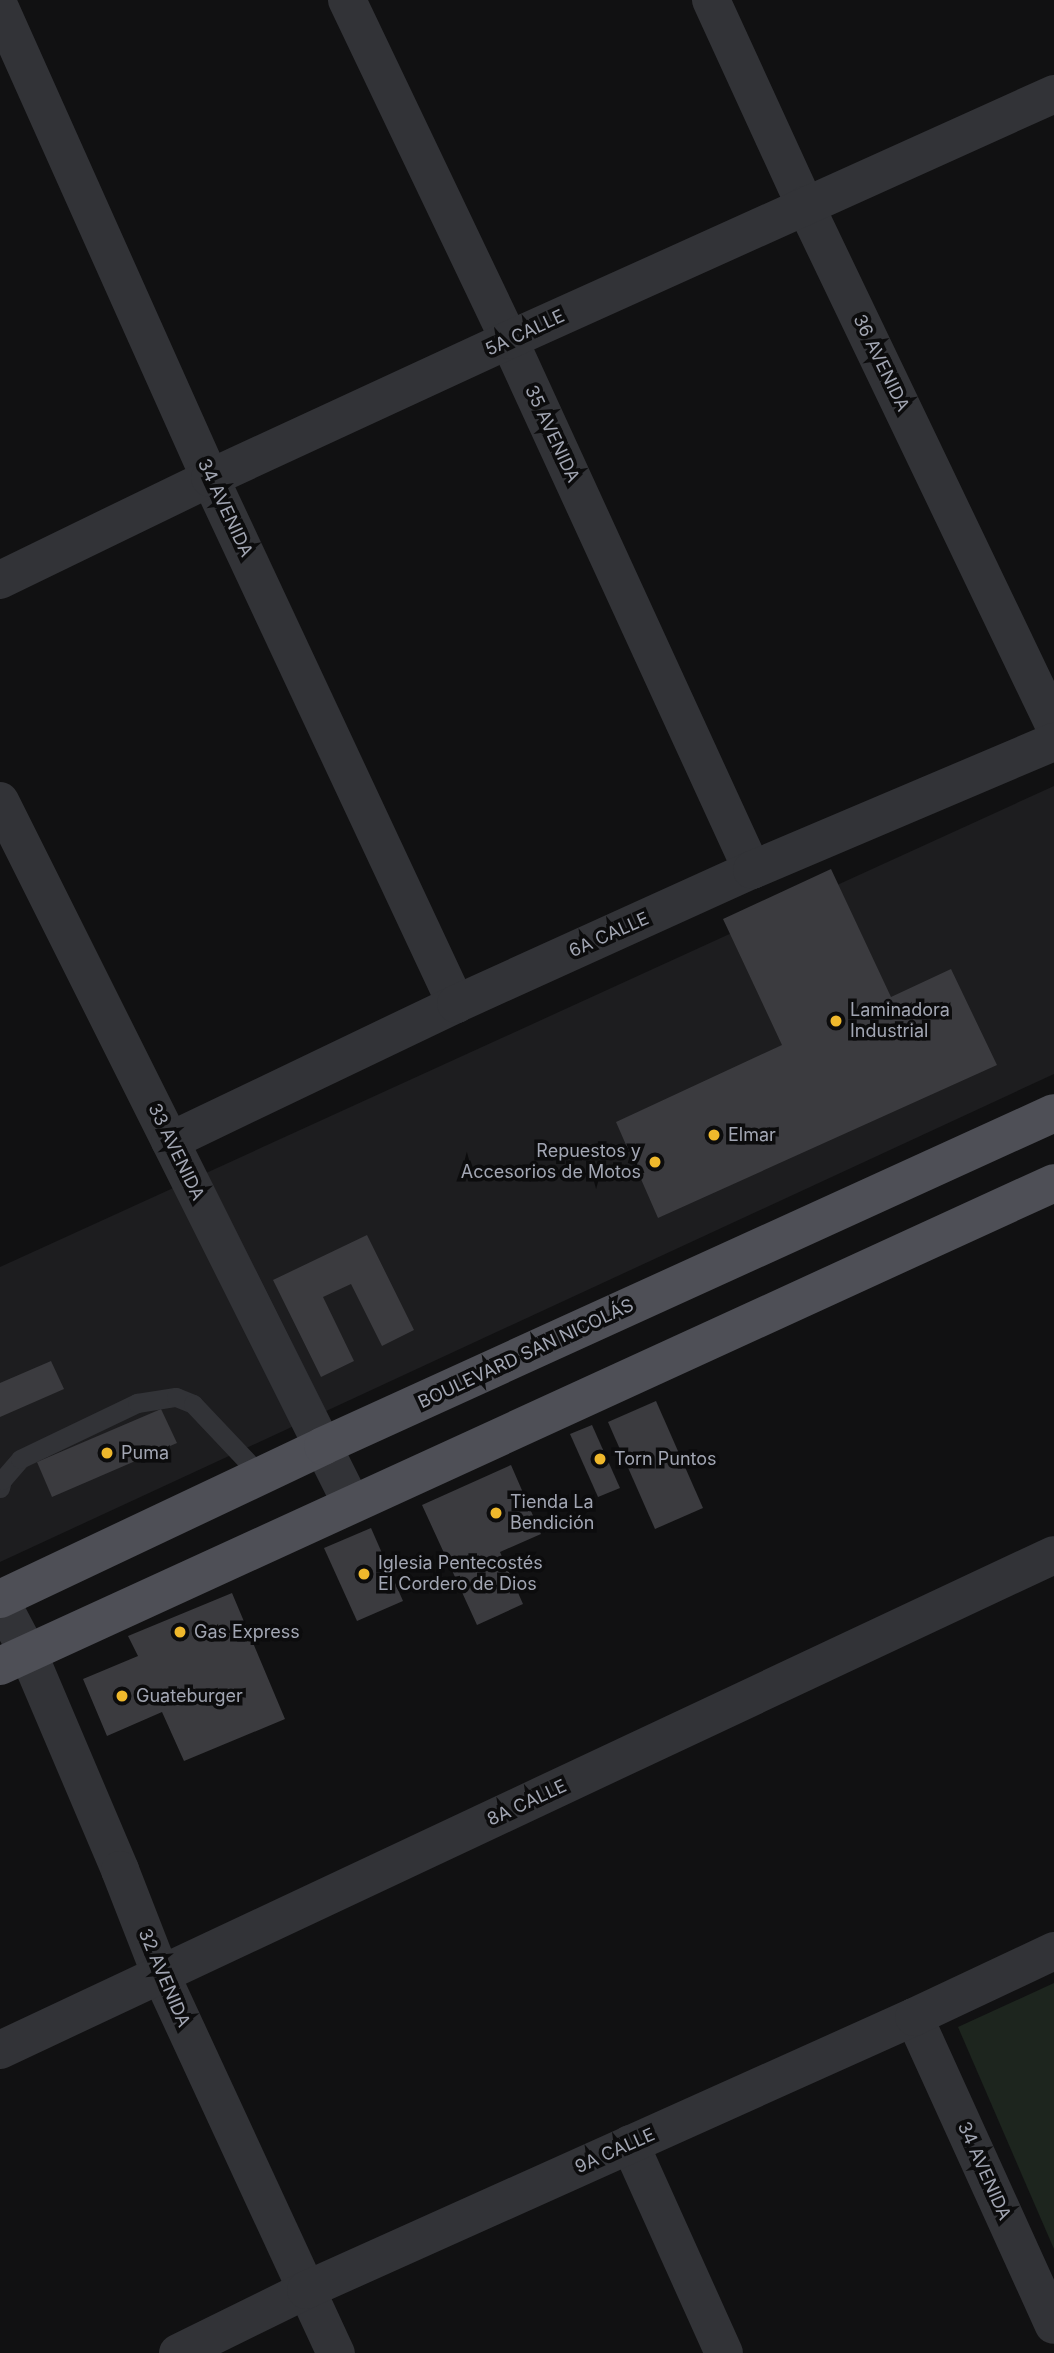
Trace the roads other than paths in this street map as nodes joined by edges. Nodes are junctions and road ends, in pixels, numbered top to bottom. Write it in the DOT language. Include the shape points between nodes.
graph roads {
  1 [pos="347,0"];
  2 [pos="711,0"];
  3 [pos="0,8"];
  4 [pos="1054,94"];
  5 [pos="805,205"];
  6 [pos="509,340"];
  7 [pos="211,478"];
  8 [pos="0,580"];
  9 [pos="1054,725"];
  10 [pos="1054,742"];
  11 [pos="0,801"];
  12 [pos="752,870"];
  13 [pos="456,1004"];
  14 [pos="1054,1113"];
  15 [pos="170,1141"];
  16 [pos="1054,1183"];
  17 [pos="323,1446"];
  18 [pos="261,1476"];
  19 [pos="0,1488"];
  20 [pos="351,1503"];
  21 [pos="1054,1555"];
  22 [pos="0,1600"];
  23 [pos="14,1659"];
  24 [pos="1054,1951"];
  25 [pos="161,1975"];
  26 [pos="914,2017"];
  27 [pos="0,2050"];
  28 [pos="630,2144"];
  29 [pos="306,2290"];
  30 [pos="1054,2325"];
  31 [pos="178,2353"];
  32 [pos="335,2353"];
  33 [pos="724,2353"];
  1 -- 6 [label="street, 35 AVENIDA"];
  2 -- 5 [label="street, 36 AVENIDA"];
  3 -- 7 [label="street, 34 AVENIDA"];
  4 -- 5 [label="street, 5A CALLE"];
  5 -- 6 [label="street, 5A CALLE"];
  5 -- 9 [label="street, 36 AVENIDA"];
  6 -- 7 [label="street, 5A CALLE"];
  6 -- 12 [label="street, 35 AVENIDA"];
  7 -- 8 [label="street, 5A CALLE"];
  7 -- 13 [label="street, 34 AVENIDA"];
  10 -- 12 [label="street, 6A CALLE"];
  11 -- 15 [label="street, 33 AVENIDA"];
  12 -- 13 [label="street, 6A CALLE"];
  13 -- 15 [label="street, 6A CALLE"];
  14 -- 17 [label="main road, BOULEVARD SAN NICOLÁS"];
  15 -- 17 [label="street, 33 AVENIDA"];
  16 -- 20 [label="main road"];
  17 -- 18 [label="main road, BOULEVARD SAN NICOLÁS"];
  17 -- 20 [label="street, 33 AVENIDA"];
  18 -- 19 [label="lane" via="193,1404 176,1397 137,1403 20,1459"];
  18 -- 22 [label="main road, BOULEVARD SAN NICOLÁS"];
  20 -- 23 [label="main road"];
  21 -- 25 [label="street, 8A CALLE"];
  22 -- 23 [label="street, 32 AVENIDA"];
  23 -- 25 [label="street, 32 AVENIDA" via="120,1870"];
  24 -- 26 [label="street, 9A CALLE"];
  25 -- 27 [label="street, 8A CALLE"];
  25 -- 29 [label="street, 32 AVENIDA"];
  26 -- 28 [label="street, 9A CALLE"];
  26 -- 30 [label="street, 34 AVENIDA"];
  28 -- 29 [label="street, 9A CALLE"];
  28 -- 33 [label="street"];
  29 -- 31 [label="street, 9A CALLE"];
  29 -- 32 [label="street, 32 AVENIDA"];
}
